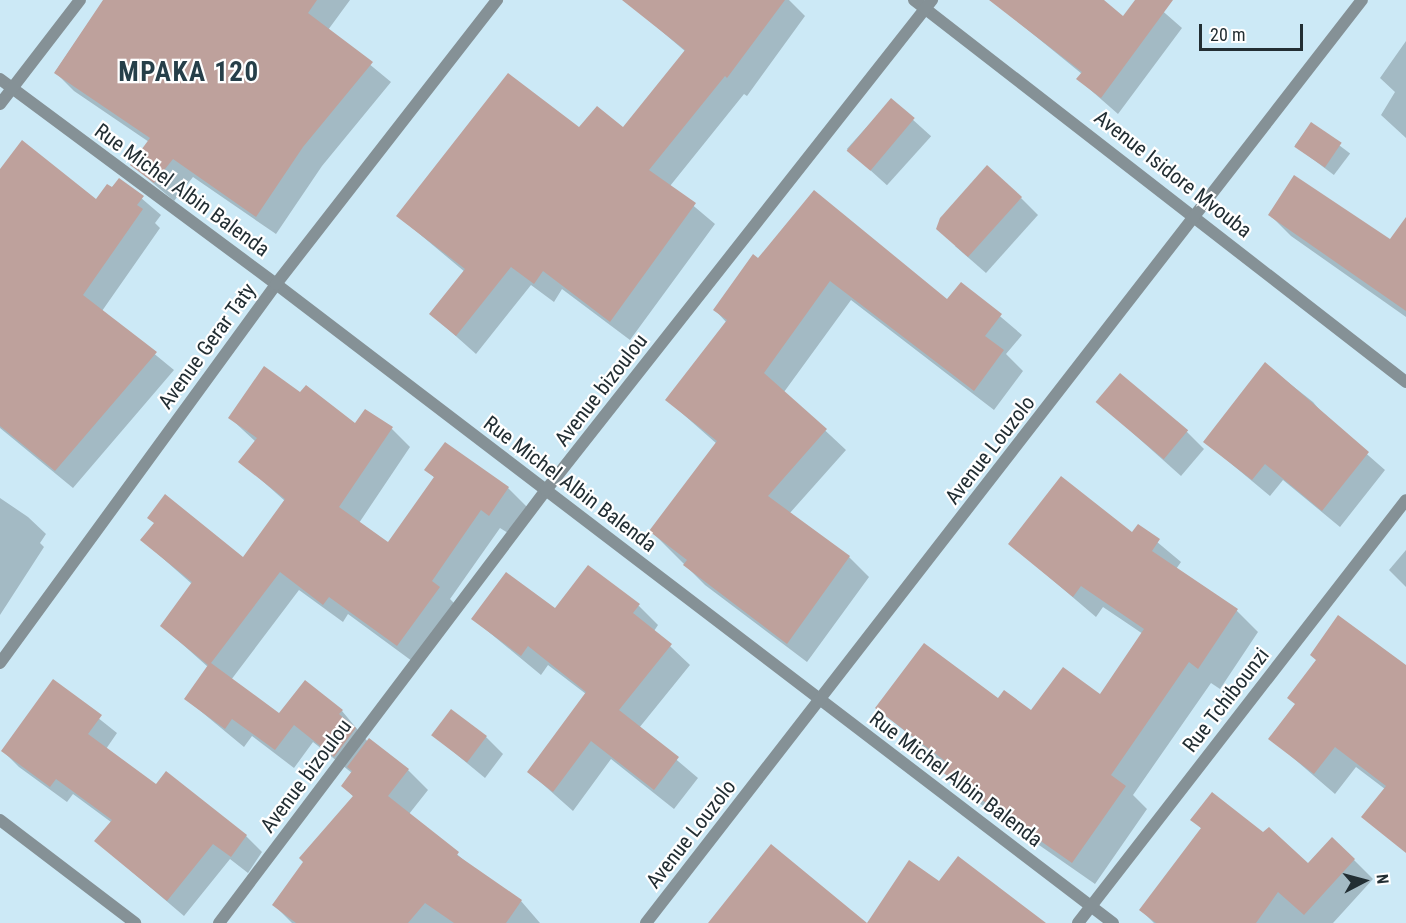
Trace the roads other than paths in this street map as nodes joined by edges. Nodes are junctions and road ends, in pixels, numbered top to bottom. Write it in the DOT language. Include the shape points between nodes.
graph roads {
  1 [pos="80,0"];
  2 [pos="497,0"];
  3 [pos="914,0"];
  4 [pos="1362,0"];
  5 [pos="929,4"];
  6 [pos="0,80"];
  7 [pos="12,88"];
  8 [pos="0,104"];
  9 [pos="1197,216"];
  10 [pos="276,284"];
  11 [pos="1406,381"];
  12 [pos="546,490"];
  13 [pos="1406,500"];
  14 [pos="0,663"];
  15 [pos="820,700"];
  16 [pos="0,820"];
  17 [pos="1091,906"];
  18 [pos="135,923"];
  19 [pos="219,923"];
  20 [pos="646,923"];
  21 [pos="1078,923"];
  22 [pos="1113,923"];
  1 -- 7 [label="street"];
  2 -- 10 [label="street, Avenue Gerar Taty"];
  3 -- 5 [label="street, Avenue Isidore Mvouba"];
  4 -- 9 [label="street, Avenue Louzolo"];
  5 -- 9 [label="street, Avenue Isidore Mvouba"];
  5 -- 12 [label="street, Avenue bizoulou"];
  6 -- 7 [label="street, Rue Michel Albin Balenda"];
  7 -- 8 [label="street"];
  7 -- 10 [label="street, Rue Michel Albin Balenda"];
  9 -- 11 [label="street, Avenue Isidore Mvouba"];
  9 -- 15 [label="street, Avenue Louzolo"];
  10 -- 12 [label="street, Rue Michel Albin Balenda"];
  10 -- 14 [label="street, Avenue Gerar Taty"];
  12 -- 15 [label="street, Rue Michel Albin Balenda"];
  12 -- 19 [label="street, Avenue bizoulou"];
  13 -- 17 [label="street, Rue Tchibounzi"];
  15 -- 17 [label="street, Rue Michel Albin Balenda"];
  15 -- 20 [label="street, Avenue Louzolo"];
  16 -- 18 [label="street"];
  17 -- 21 [label="street, Rue Tchibounzi"];
  17 -- 22 [label="street, Rue Michel Albin Balenda"];
}
